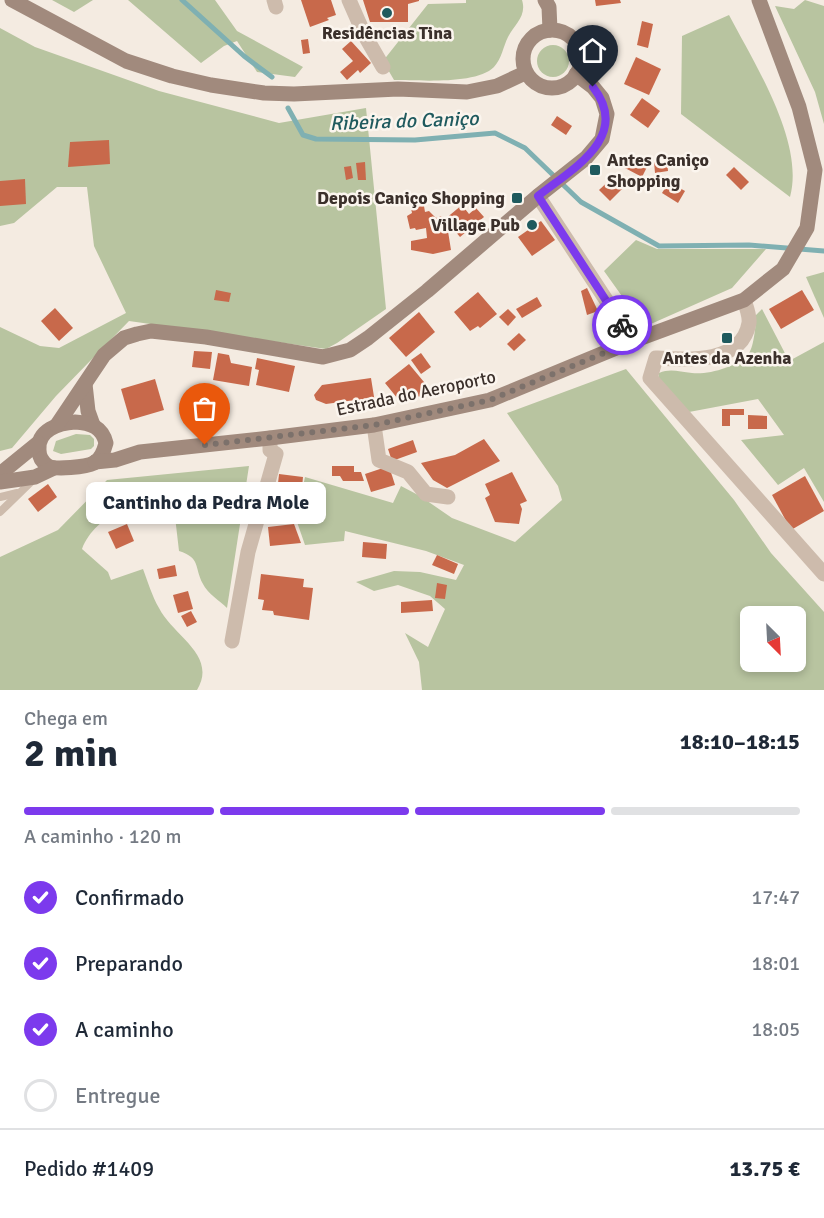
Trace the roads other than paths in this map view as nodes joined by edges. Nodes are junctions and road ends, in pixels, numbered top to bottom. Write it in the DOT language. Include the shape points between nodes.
graph roads {
  1 [pos="12,0"];
  2 [pos="349,0"];
  3 [pos="545,0"];
  4 [pos="759,0"];
  5 [pos="550,30"];
  6 [pos="383,67"];
  7 [pos="525,73"];
  8 [pos="576,75"];
  9 [pos="538,196"];
  10 [pos="744,300"];
  11 [pos="633,341"];
  12 [pos="86,384"];
  13 [pos="57,425"];
  14 [pos="93,425"];
  15 [pos="374,425"];
  16 [pos="270,438"];
  17 [pos="38,443"];
  18 [pos="106,443"];
  19 [pos="140,452"];
  20 [pos="95,462"];
  21 [pos="54,468"];
  22 [pos="0,474"];
  23 [pos="35,477"];
  24 [pos="0,482"];
  25 [pos="19,493"];
  26 [pos="0,497"];
  27 [pos="448,497"];
  28 [pos="0,512"];
  29 [pos="824,574"];
  30 [pos="232,641"];
  1 -- 7 [label="street" via="126,61 172,76 264,93 398,88 467,92 496,86"];
  2 -- 6 [label="street"];
  3 -- 5 [label="street"];
  4 -- 10 [label="street, Estrada do Aeroporto" via="799,107 815,170 807,228 783,269"];
  5 -- 7 [label="street" via="529,42 524,52"];
  5 -- 8 [label="street" via="568,35 576,43 580,64"];
  7 -- 8 [label="street" via="544,88 556,88"];
  8 -- 9 [label="street" via="602,98 607,114 602,139 586,159"];
  9 -- 11 [label="street"];
  9 -- 12 [label="street" via="428,291 350,350 323,357 151,331 124,338 104,355"];
  10 -- 11 [label="street, Estrada do Aeroporto"];
  10 -- 29 [label="street" via="750,321 744,337 733,349 713,357 656,358 650,378"];
  11 -- 15 [label="street, Estrada do Aeroporto" via="490,400"];
  12 -- 13 [label="street"];
  12 -- 14 [label="street"];
  13 -- 14 [label="street"];
  13 -- 17 [label="street"];
  14 -- 18 [label="street" via="103,433"];
  15 -- 16 [label="street, Estrada do Aeroporto"];
  15 -- 27 [label="street" via="379,460 408,472 426,494"];
  16 -- 19 [label="street, Estrada do Aeroporto"];
  16 -- 30 [label="street" via="270,450 276,454 248,552"];
  17 -- 21 [label="street" via="42,461"];
  17 -- 22 [label="street"];
  18 -- 19 [label="street, Estrada do Aeroporto"];
  18 -- 20 [label="street"];
  19 -- 20 [label="street, Estrada do Aeroporto"];
  20 -- 21 [label="street"];
  21 -- 23 [label="street"];
  23 -- 24 [label="street"];
  23 -- 25 [label="lane"];
  25 -- 26 [label="lane"];
  25 -- 28 [label="lane"];
}
